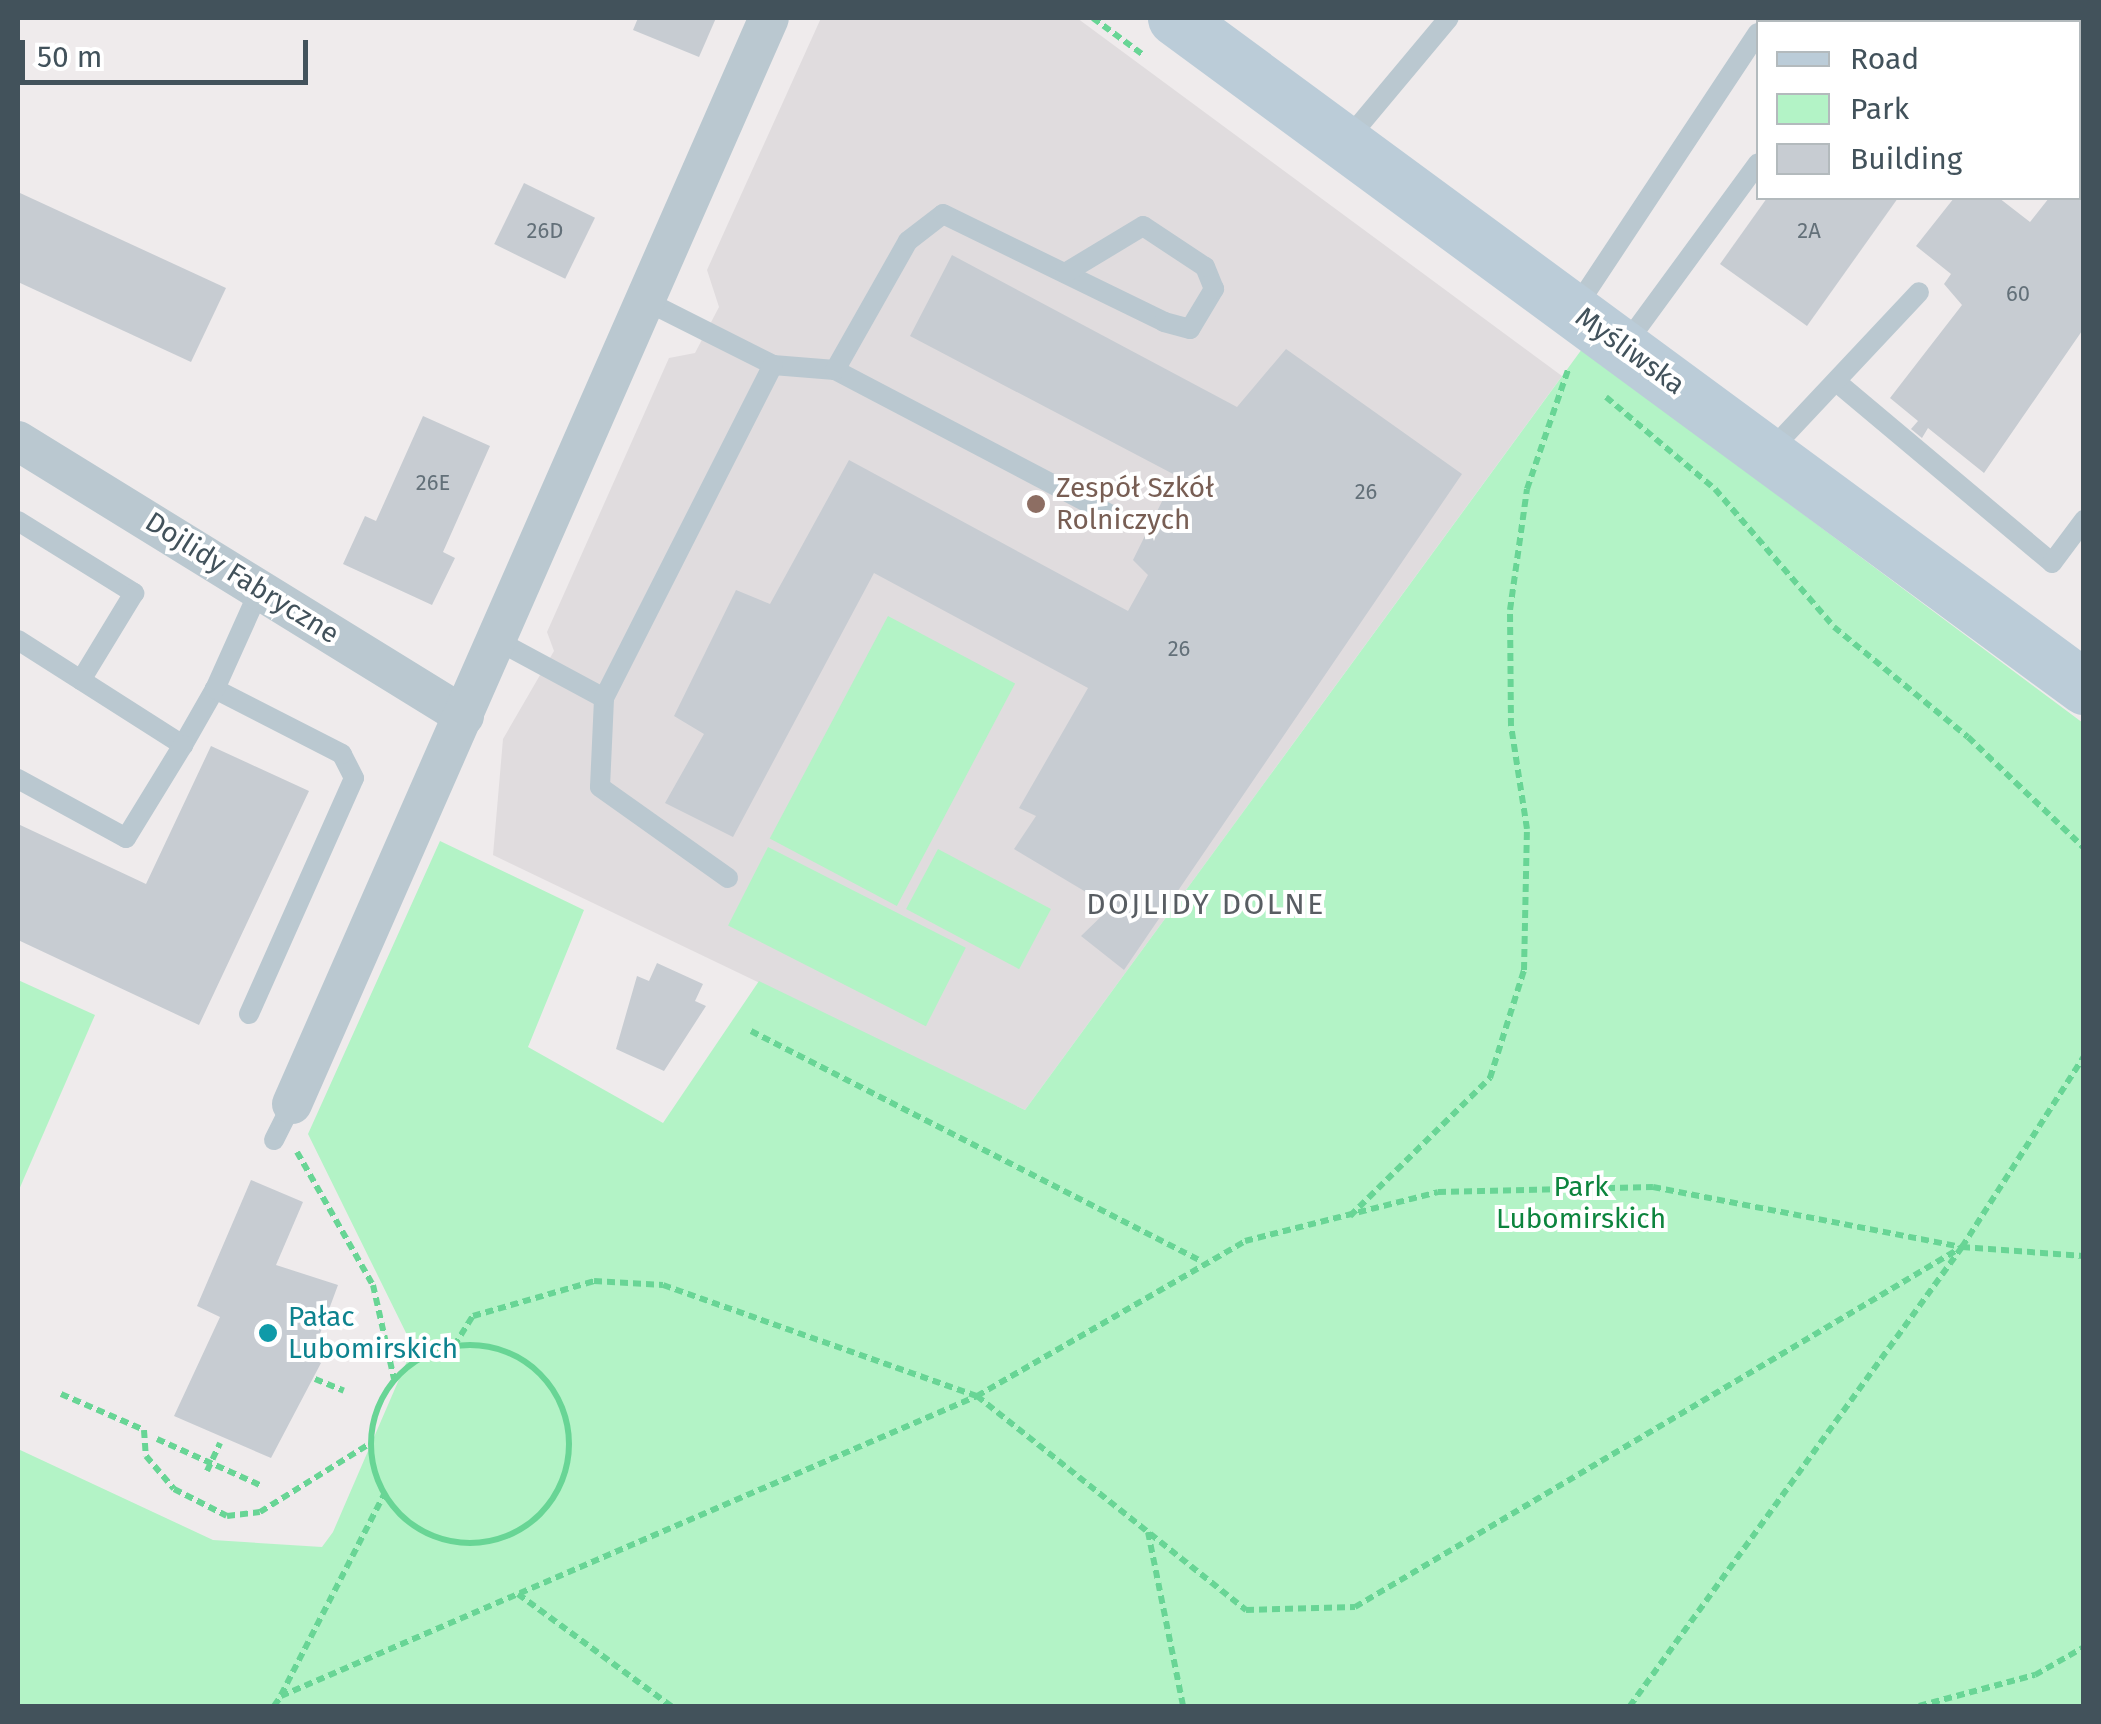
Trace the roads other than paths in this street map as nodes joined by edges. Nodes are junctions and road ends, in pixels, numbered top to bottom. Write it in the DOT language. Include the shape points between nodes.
graph roads {
  1 [pos="769,18"];
  2 [pos="1175,18"];
  3 [pos="1448,18"];
  4 [pos="1756,37"];
  5 [pos="1345,143"];
  6 [pos="1756,166"];
  7 [pos="1064,274"];
  8 [pos="1919,292"];
  9 [pos="648,302"];
  10 [pos="1574,310"];
  11 [pos="773,364"];
  12 [pos="836,370"];
  13 [pos="1602,372"];
  14 [pos="1839,384"];
  15 [pos="18,442"];
  16 [pos="1768,454"];
  17 [pos="1115,517"];
  18 [pos="2084,520"];
  19 [pos="18,521"];
  20 [pos="260,589"];
  21 [pos="18,640"];
  22 [pos="498,641"];
  23 [pos="81,680"];
  24 [pos="2084,687"];
  25 [pos="215,689"];
  26 [pos="604,698"];
  27 [pos="464,716"];
  28 [pos="183,745"];
  29 [pos="18,779"];
  30 [pos="728,878"];
  31 [pos="249,1014"];
  32 [pos="292,1104"];
  33 [pos="274,1140"];
  1 -- 9 [label="street"];
  2 -- 5 [label="street, Myśliwska"];
  3 -- 5 [label="lane"];
  4 -- 10 [label="lane"];
  5 -- 10 [label="street, Myśliwska"];
  6 -- 13 [label="lane"];
  7 -- 7 [label="lane" via="1190,329 1214,289 1204,267 1143,226"];
  7 -- 12 [label="lane" via="943,214 908,242"];
  8 -- 14 [label="lane"];
  9 -- 11 [label="lane"];
  9 -- 22 [label="street"];
  10 -- 13 [label="street, Myśliwska"];
  11 -- 12 [label="lane"];
  11 -- 26 [label="lane"];
  12 -- 17 [label="lane"];
  13 -- 16 [label="street, Myśliwska"];
  14 -- 16 [label="lane" via="1792,418"];
  14 -- 18 [label="lane" via="2052,563"];
  15 -- 20 [label="street, Dojlidy Fabryczne"];
  16 -- 24 [label="street, Myśliwska"];
  19 -- 23 [label="lane" via="134,593"];
  20 -- 25 [label="lane"];
  20 -- 27 [label="street, Dojlidy Fabryczne"];
  21 -- 23 [label="lane"];
  22 -- 26 [label="lane"];
  22 -- 27 [label="street"];
  23 -- 28 [label="lane"];
  25 -- 28 [label="lane"];
  25 -- 31 [label="lane" via="342,754 354,778"];
  26 -- 30 [label="lane" via="600,787"];
  27 -- 32 [label="street"];
  28 -- 29 [label="lane" via="126,838"];
  32 -- 33 [label="lane"];
}
